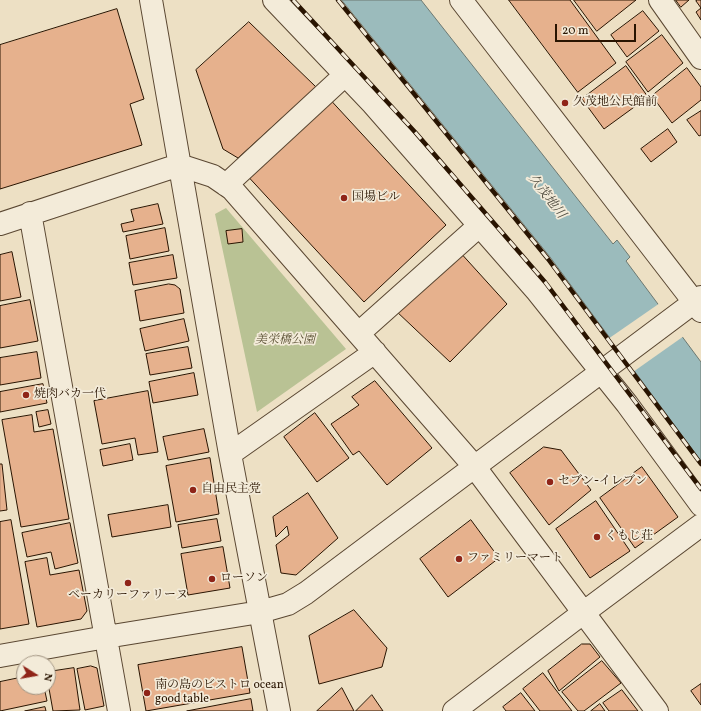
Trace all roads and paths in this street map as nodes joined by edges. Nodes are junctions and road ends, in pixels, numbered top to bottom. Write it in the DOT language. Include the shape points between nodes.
graph roads {
  1 [pos="151,0"];
  2 [pos="274,0"];
  3 [pos="460,0"];
  4 [pos="660,0"];
  5 [pos="701,58"];
  6 [pos="345,76"];
  7 [pos="179,165"];
  8 [pos="226,185"];
  9 [pos="30,213"];
  10 [pos="0,224"];
  11 [pos="480,225"];
  12 [pos="694,305"];
  13 [pos="359,334"];
  14 [pos="375,352"];
  15 [pos="601,371"];
  16 [pos="230,454"];
  17 [pos="474,466"];
  18 [pos="701,506"];
  19 [pos="701,525"];
  20 [pos="260,612"];
  21 [pos="583,613"];
  22 [pos="106,637"];
  23 [pos="0,656"];
  24 [pos="119,711"];
  25 [pos="279,711"];
  26 [pos="454,711"];
  27 [pos="657,711"];
  1 -- 7 [label="street"];
  2 -- 6 [label="street"];
  3 -- 12 [label="street"];
  4 -- 5 [label="street"];
  6 -- 8 [label="street"];
  6 -- 11 [label="street"];
  7 -- 8 [label="street" via="213,176"];
  7 -- 9 [label="street"];
  7 -- 16 [label="street"];
  8 -- 13 [label="street"];
  9 -- 10 [label="street"];
  9 -- 22 [label="street"];
  11 -- 13 [label="street"];
  11 -- 15 [label="street"];
  12 -- 15 [label="street"];
  13 -- 14 [label="street"];
  14 -- 16 [label="street"];
  14 -- 17 [label="street"];
  15 -- 17 [label="street"];
  15 -- 18 [label="street"];
  16 -- 20 [label="street"];
  17 -- 20 [label="street" via="306,593 288,604"];
  17 -- 21 [label="street"];
  19 -- 21 [label="street"];
  20 -- 22 [label="street"];
  20 -- 25 [label="street"];
  21 -- 26 [label="street"];
  21 -- 27 [label="street"];
  22 -- 23 [label="street"];
  22 -- 24 [label="street"];
}
